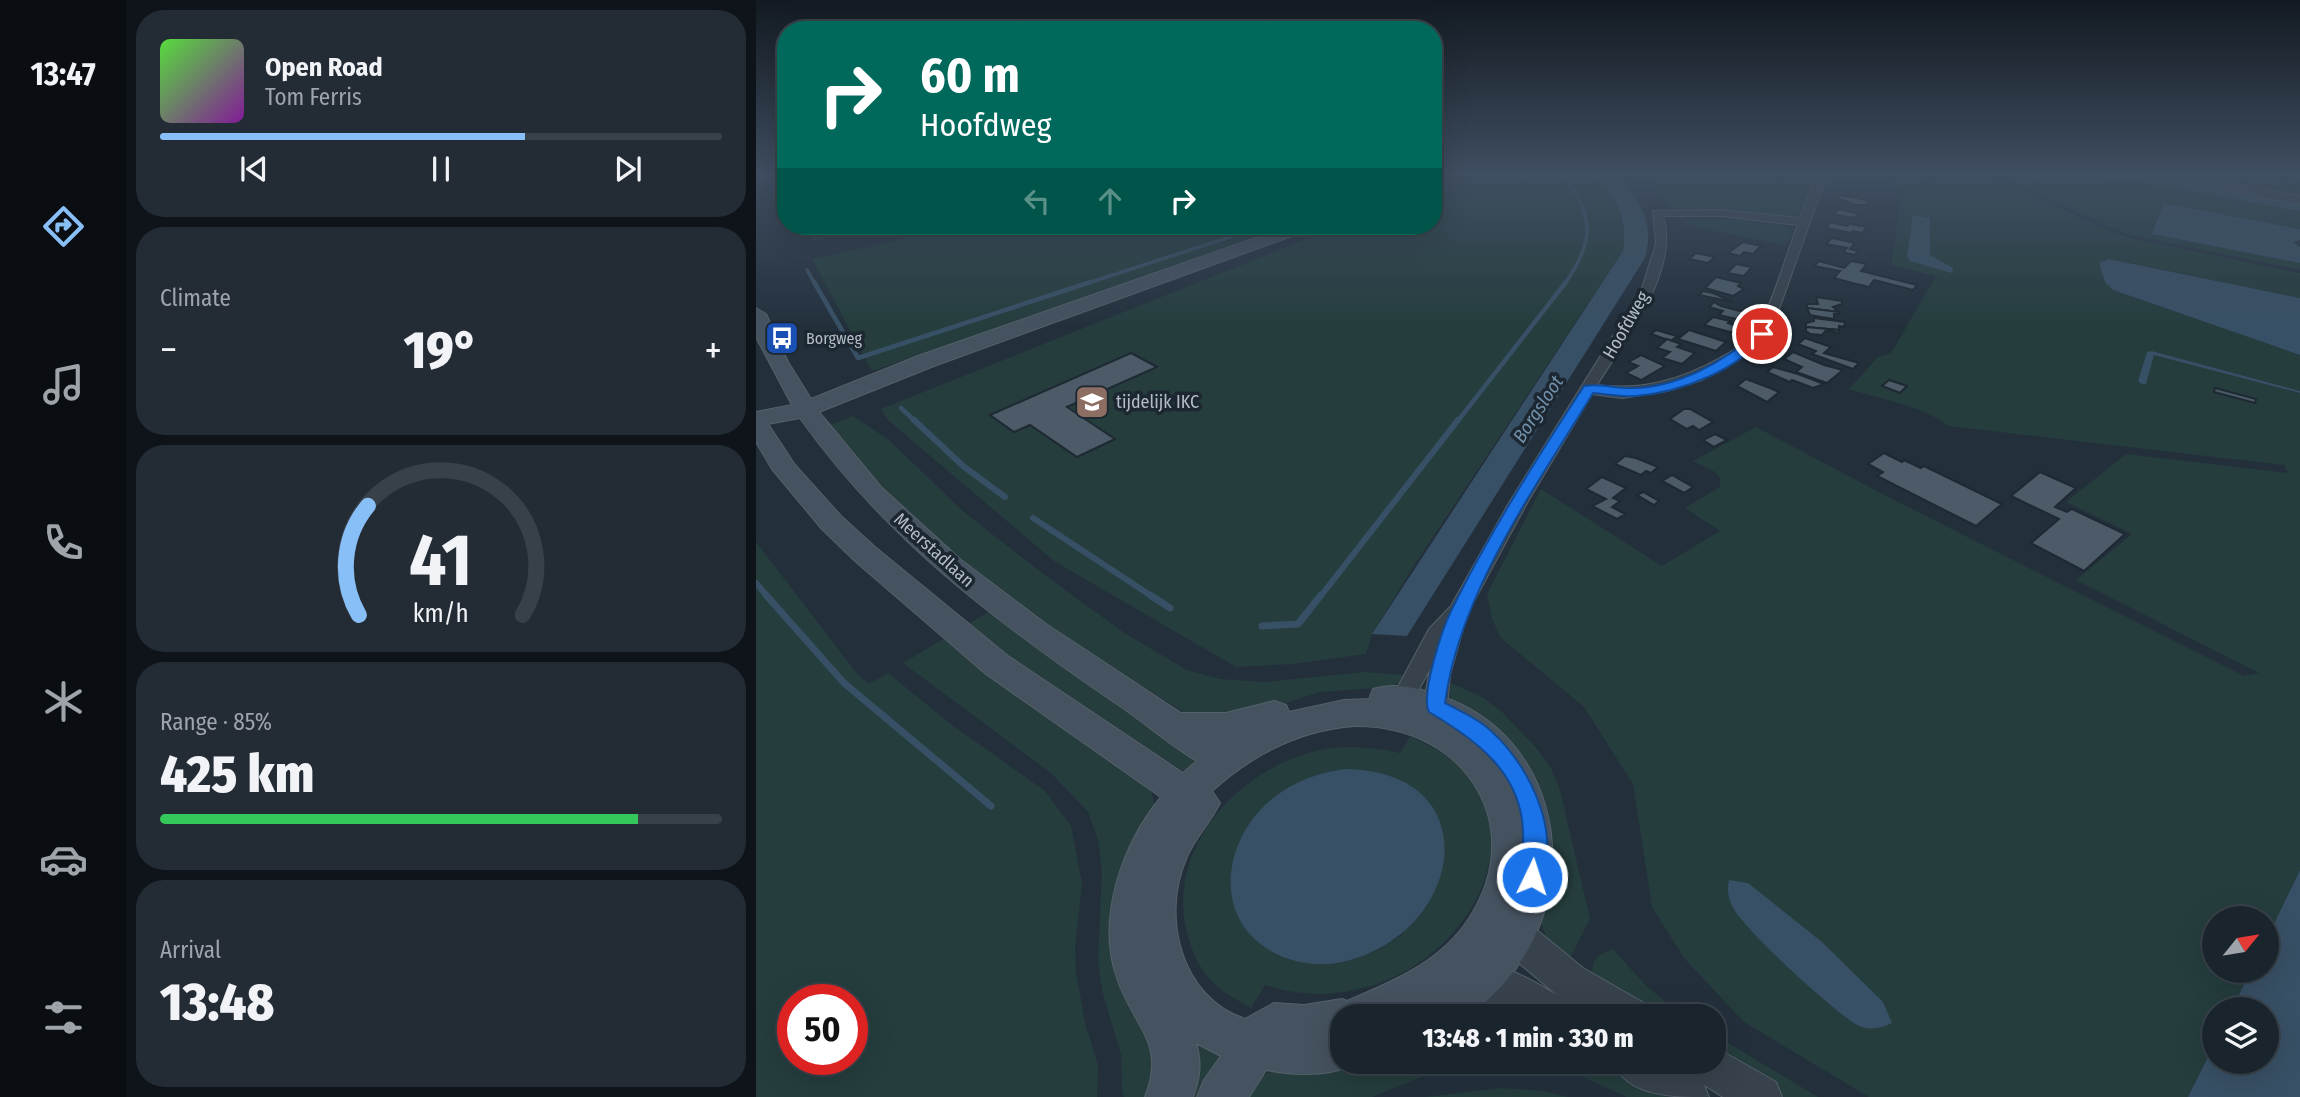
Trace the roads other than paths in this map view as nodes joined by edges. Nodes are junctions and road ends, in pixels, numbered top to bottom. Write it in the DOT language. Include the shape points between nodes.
graph roads {
  1 [pos="1660,225"];
  2 [pos="1803,225"];
  3 [pos="1280,235"];
  4 [pos="756,314"];
  5 [pos="1589,389"];
  6 [pos="801,405"];
  7 [pos="756,420"];
  8 [pos="1459,611"];
  9 [pos="1411,706"];
  10 [pos="1244,736"];
  11 [pos="1192,799"];
  12 [pos="1505,924"];
  13 [pos="1477,982"];
  14 [pos="1394,1004"];
  15 [pos="1447,1004"];
  16 [pos="1536,1004"];
  17 [pos="1608,1004"];
  18 [pos="1330,1023"];
  19 [pos="1255,1045"];
  20 [pos="1330,1049"];
  21 [pos="1651,1074"];
  22 [pos="1724,1074"];
  23 [pos="1173,1081"];
  24 [pos="1221,1097"];
  25 [pos="1688,1097"];
  26 [pos="1762,1097"];
  1 -- 5 [label="street, Hoofdweg" via="1661,256 1647,291"];
  2 -- 5 [label="street" via="1766,326 1749,348 1697,377 1661,388 1622,393"];
  3 -- 6 [label="main road"];
  4 -- 6 [label="main road, Meerstadlaan"];
  5 -- 8 [label="street, Hoofdweg" via="1518,503"];
  6 -- 7 [label="main road"];
  6 -- 10 [label="main road, Meerstadlaan" via="906,528 967,582 1208,750"];
  7 -- 11 [label="main road" via="785,469 816,506 883,569 997,666"];
  8 -- 9 [label="street, Hoofdweg" via="1437,635"];
  8 -- 9 [label="street, Hoofdweg" via="1440,675"];
  9 -- 10 [label="main road" via="1319,716 1262,736"];
  9 -- 11 [label="main road" via="1381,729 1336,731 1283,745"];
  9 -- 12 [label="main road" via="1477,757 1494,778 1508,808 1511,844"];
  10 -- 11 [label="main road"];
  11 -- 19 [label="main road" via="1159,878 1154,920 1161,961 1180,998 1212,1028"];
  11 -- 23 [label="main road" via="1158,830 1133,894 1130,928 1133,962 1145,997 1177,1048"];
  12 -- 13 [label="main road"];
  12 -- 14 [label="main road" via="1436,979"];
  12 -- 17 [label="street" via="1570,981"];
  13 -- 15 [label="main road"];
  13 -- 16 [label="street" via="1513,991"];
  18 -- 19 [label="main road" via="1274,1026"];
  19 -- 20 [label="main road" via="1293,1051"];
  19 -- 24 [label="main road"];
  21 -- 25 [label="street"];
  22 -- 26 [label="street"];
}
